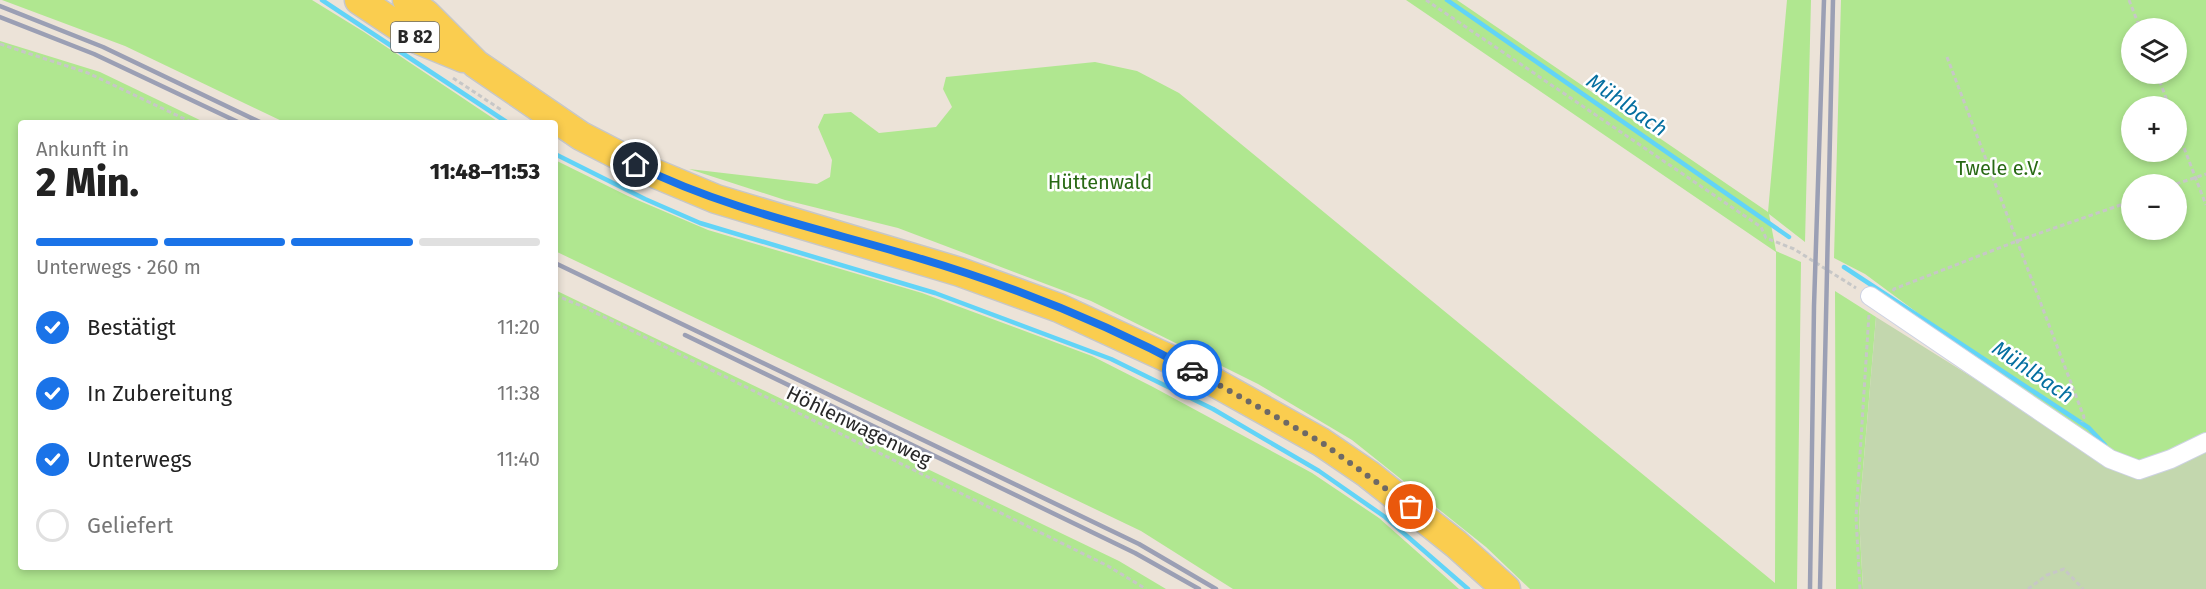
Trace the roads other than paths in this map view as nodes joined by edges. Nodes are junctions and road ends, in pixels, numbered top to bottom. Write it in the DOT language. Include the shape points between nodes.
graph roads {
  1 [pos="358,0"];
  2 [pos="417,5"];
  3 [pos="476,64"];
  4 [pos="558,120"];
  5 [pos="558,120"];
  6 [pos="1870,296"];
  7 [pos="2206,442"];
  8 [pos="1506,589"];
  1 -- 3 [label="main road, B 82" via="419,40"];
  2 -- 3 [label="main road, B 82"];
  3 -- 4 [label="main road, B 82"];
  5 -- 8 [label="main road, B 82" via="581,136 677,184 752,211 960,272 1068,312 1186,367 1321,442 1368,474"];
  6 -- 7 [label="street" via="2110,459 2139,470"];
}
